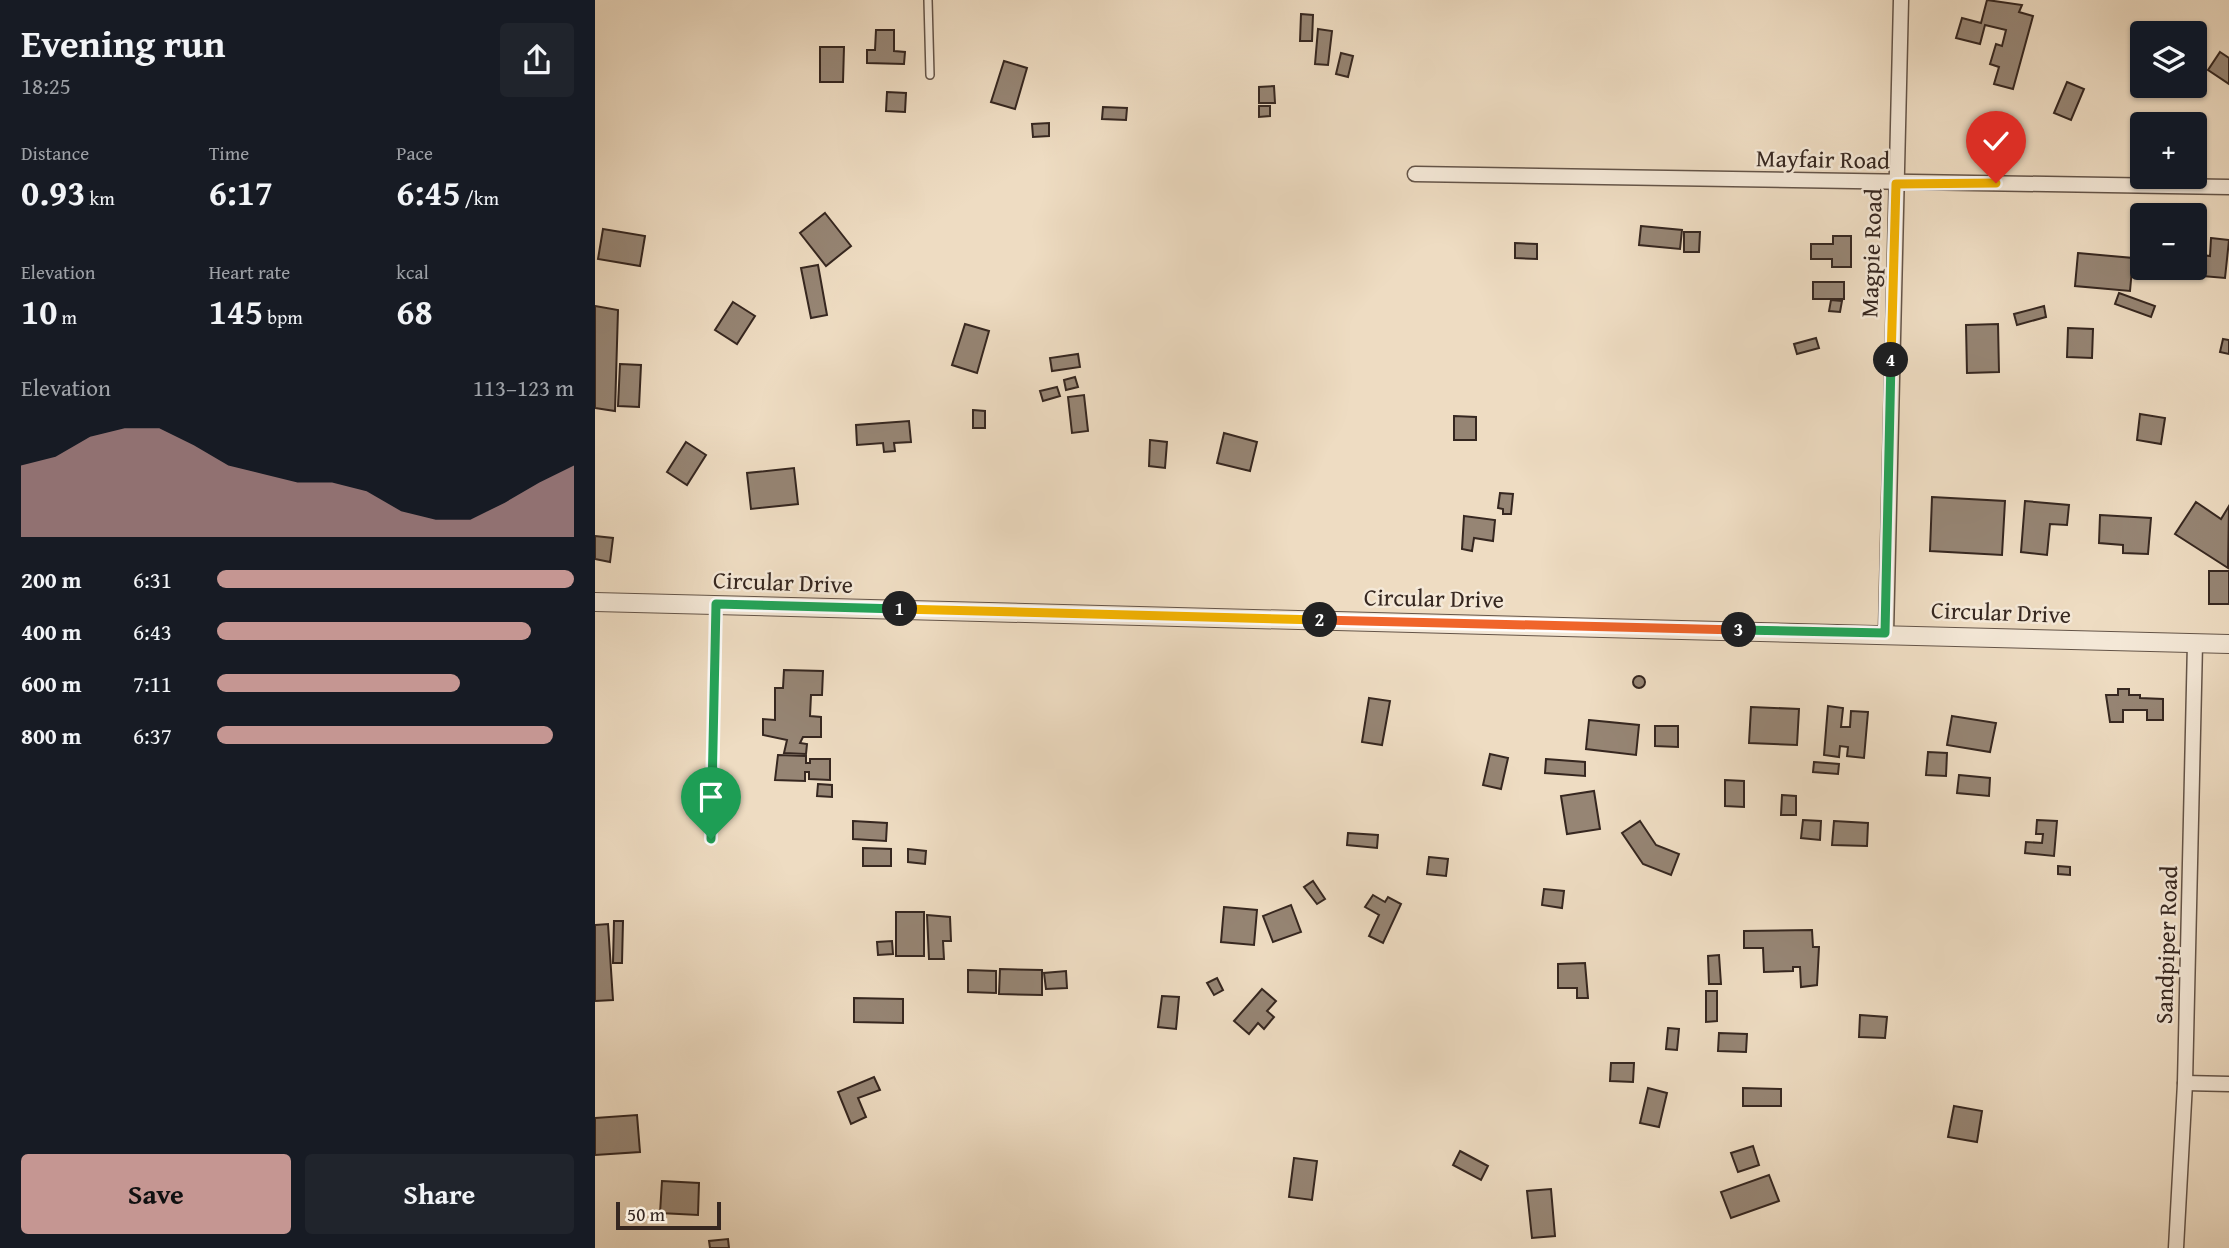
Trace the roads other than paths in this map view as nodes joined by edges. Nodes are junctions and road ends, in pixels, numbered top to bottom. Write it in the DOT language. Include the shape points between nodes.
graph roads {
  1 [pos="927,0"];
  2 [pos="1901,0"];
  3 [pos="930,75"];
  4 [pos="1415,174"];
  5 [pos="1896,184"];
  6 [pos="2229,187"];
  7 [pos="595,602"];
  8 [pos="716,604"];
  9 [pos="1885,633"];
  10 [pos="2195,643"];
  11 [pos="2229,644"];
  12 [pos="711,839"];
  13 [pos="2185,1083"];
  14 [pos="2229,1084"];
  15 [pos="2176,1248"];
  1 -- 3 [label="lane"];
  2 -- 5 [label="street, Magpie Road"];
  4 -- 5 [label="street, Mayfair Road"];
  5 -- 6 [label="street, Mayfair Road"];
  5 -- 9 [label="street, Magpie Road"];
  7 -- 8 [label="street, Circular Drive"];
  8 -- 9 [label="street, Circular Drive"];
  8 -- 12 [label="lane"];
  9 -- 10 [label="street, Circular Drive"];
  10 -- 11 [label="street, Circular Drive"];
  10 -- 13 [label="street, Sandpiper Road"];
  13 -- 14 [label="street"];
  13 -- 15 [label="street, Sandpiper Road"];
}
